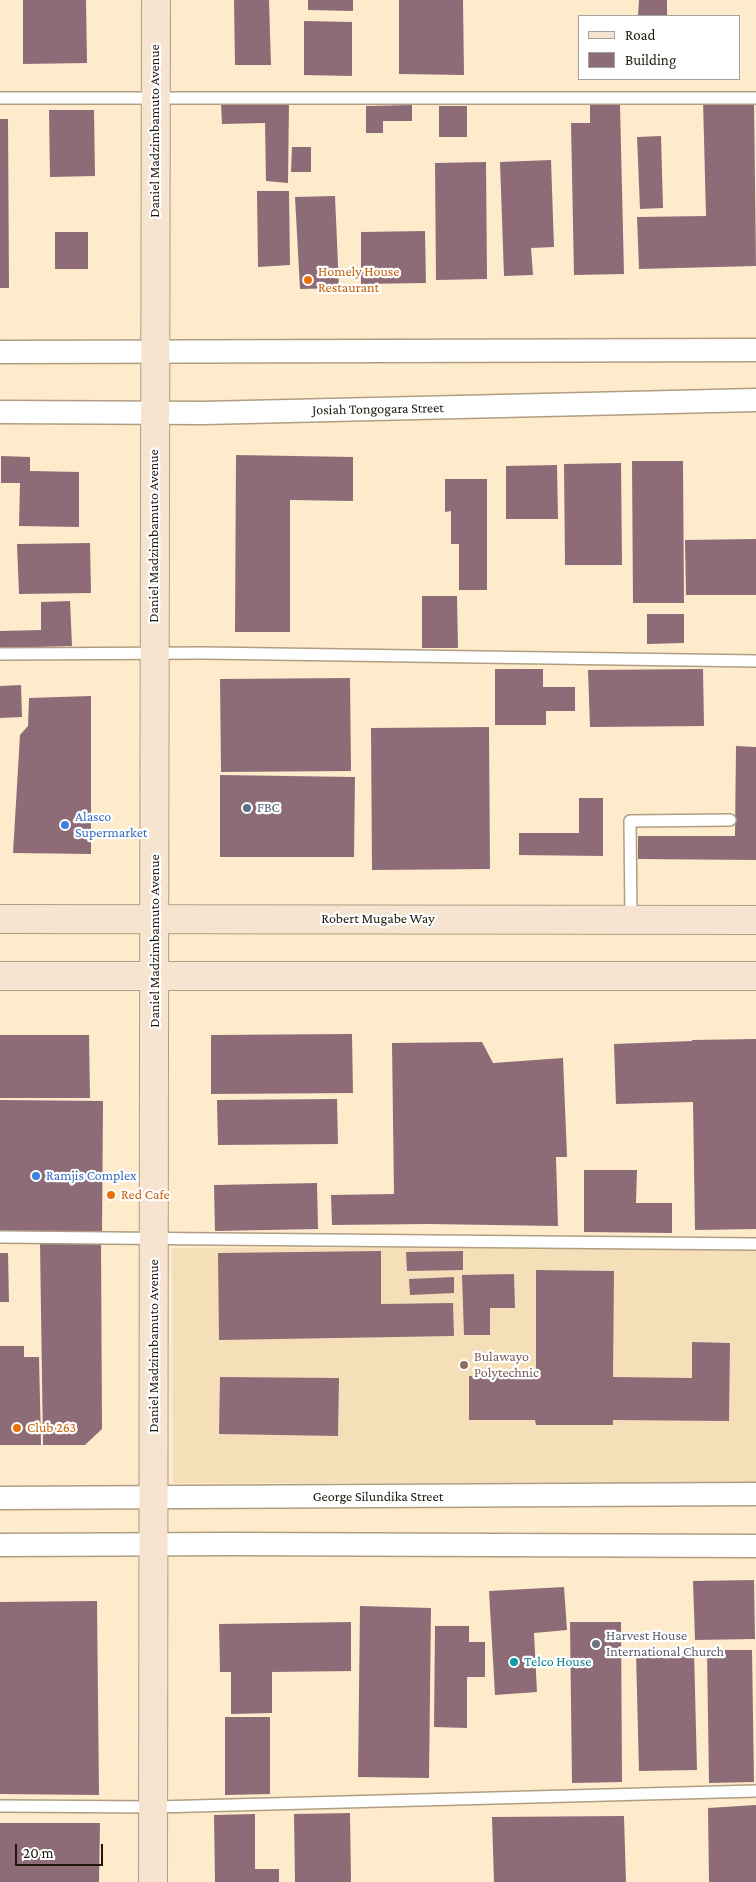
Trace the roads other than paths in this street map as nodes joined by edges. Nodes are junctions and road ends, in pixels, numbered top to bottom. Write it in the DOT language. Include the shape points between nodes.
graph roads {
  1 [pos="156,0"];
  2 [pos="0,98"];
  3 [pos="156,98"];
  4 [pos="756,98"];
  5 [pos="756,350"];
  6 [pos="0,352"];
  7 [pos="155,352"];
  8 [pos="756,400"];
  9 [pos="0,412"];
  10 [pos="154,413"];
  11 [pos="153,653"];
  12 [pos="0,654"];
  13 [pos="756,662"];
  14 [pos="730,820"];
  15 [pos="0,919"];
  16 [pos="155,919"];
  17 [pos="631,920"];
  18 [pos="756,920"];
  19 [pos="0,976"];
  20 [pos="155,976"];
  21 [pos="756,976"];
  22 [pos="0,1237"];
  23 [pos="155,1239"];
  24 [pos="756,1244"];
  25 [pos="756,1494"];
  26 [pos="0,1498"];
  27 [pos="154,1498"];
  28 [pos="154,1544"];
  29 [pos="0,1545"];
  30 [pos="756,1546"];
  31 [pos="756,1791"];
  32 [pos="0,1806"];
  33 [pos="153,1808"];
  34 [pos="153,1882"];
  1 -- 3 [label="street, Daniel Madzimbamuto Avenue"];
  2 -- 3 [label="lane"];
  3 -- 4 [label="lane"];
  3 -- 7 [label="street, Daniel Madzimbamuto Avenue"];
  5 -- 7 [label="street"];
  6 -- 7 [label="street"];
  7 -- 10 [label="street, Daniel Madzimbamuto Avenue"];
  8 -- 10 [label="street, Josiah Tongogara Street"];
  9 -- 10 [label="street, Josiah Tongogara Street"];
  10 -- 11 [label="street, Daniel Madzimbamuto Avenue"];
  11 -- 12 [label="lane"];
  11 -- 13 [label="lane"];
  11 -- 16 [label="street, Daniel Madzimbamuto Avenue"];
  14 -- 17 [label="lane" via="630,821"];
  15 -- 16 [label="street, Robert Mugabe Way"];
  16 -- 17 [label="street, Robert Mugabe Way"];
  16 -- 20 [label="street, Daniel Madzimbamuto Avenue"];
  17 -- 18 [label="street, Robert Mugabe Way"];
  19 -- 20 [label="street"];
  20 -- 21 [label="street"];
  20 -- 23 [label="street, Daniel Madzimbamuto Avenue"];
  22 -- 23 [label="lane"];
  23 -- 24 [label="lane"];
  23 -- 27 [label="street, Daniel Madzimbamuto Avenue"];
  25 -- 27 [label="street, George Silundika Street"];
  26 -- 27 [label="street, George Silundika Street"];
  27 -- 28 [label="street, Daniel Madzimbamuto Avenue"];
  28 -- 29 [label="street"];
  28 -- 30 [label="street"];
  28 -- 33 [label="street, Daniel Madzimbamuto Avenue"];
  31 -- 33 [label="lane"];
  32 -- 33 [label="lane"];
  33 -- 34 [label="street, Daniel Madzimbamuto Avenue"];
}
